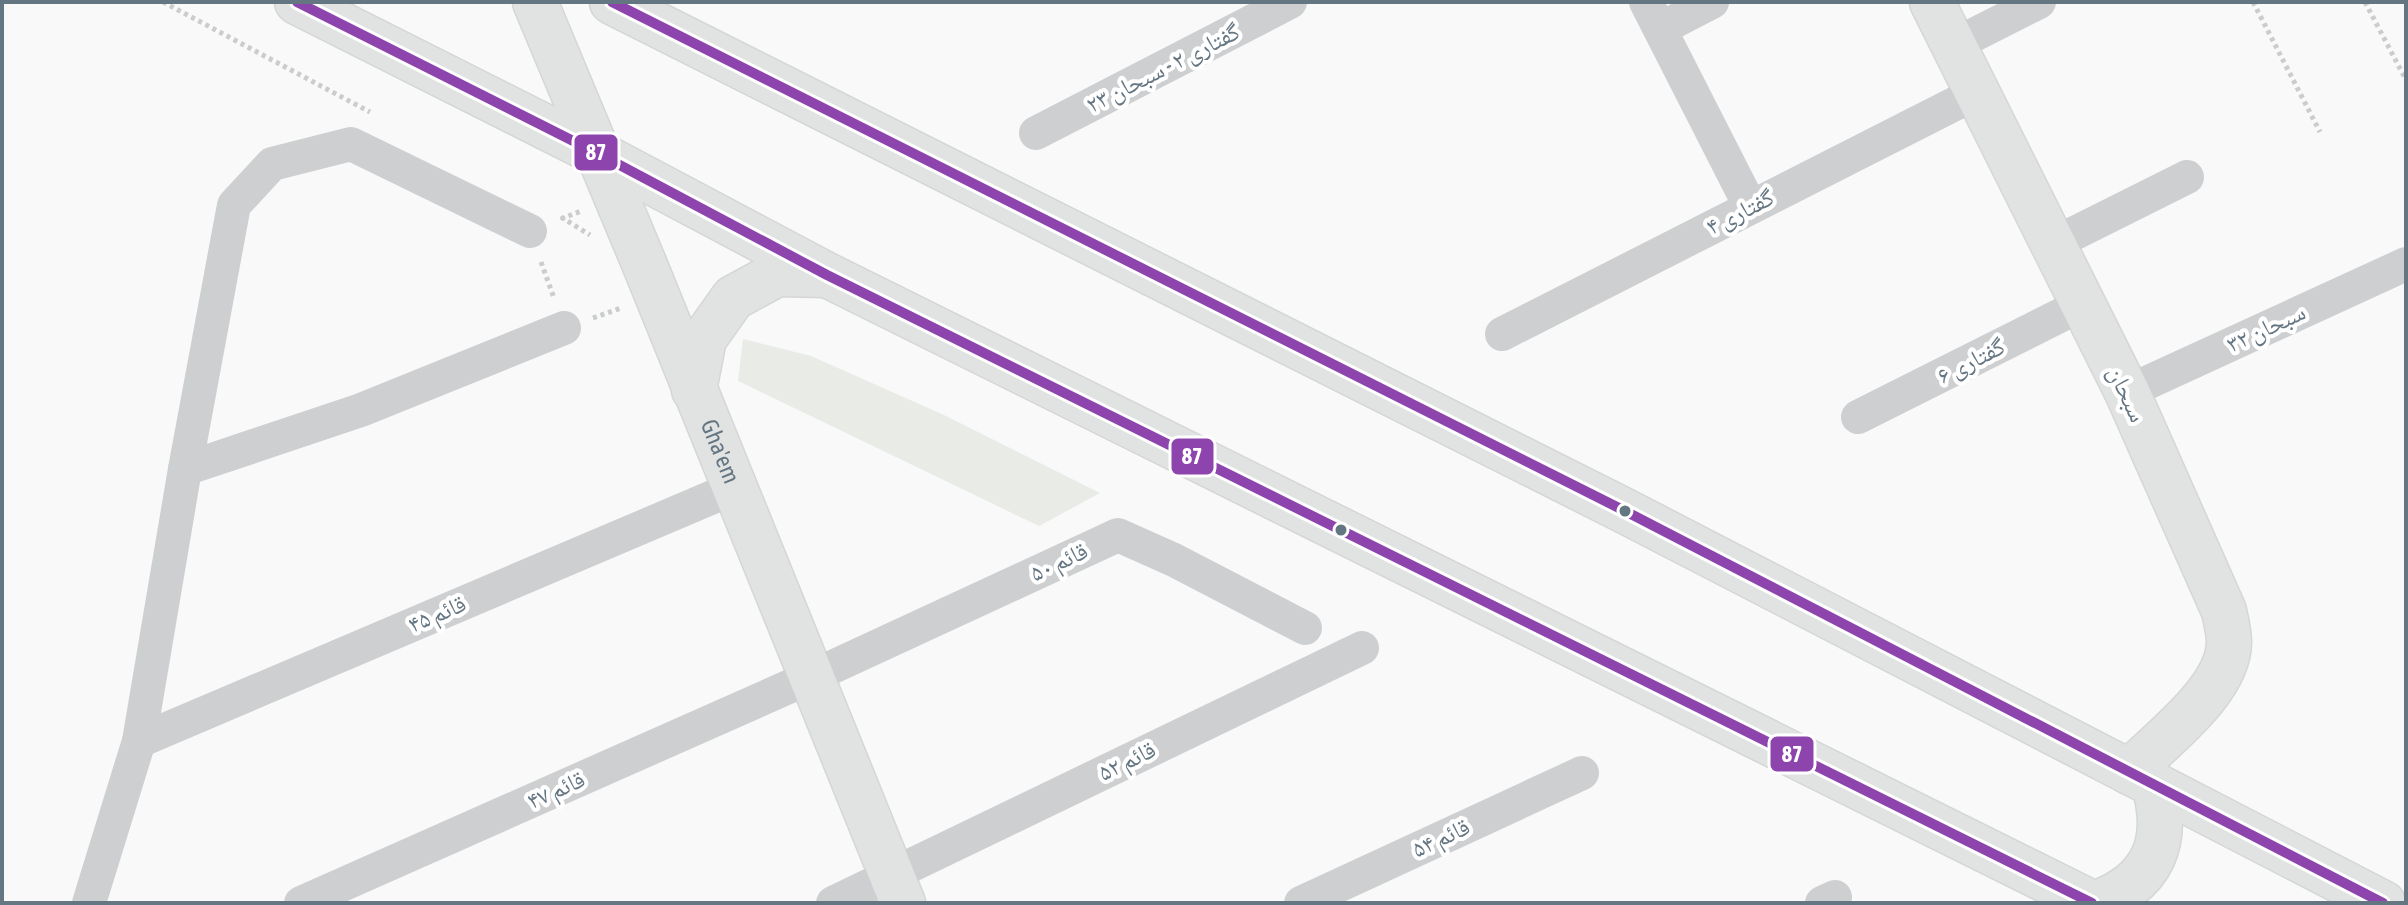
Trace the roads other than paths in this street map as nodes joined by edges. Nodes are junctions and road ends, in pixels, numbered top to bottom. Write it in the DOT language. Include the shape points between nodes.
graph roads {
  1 [pos="297,2"];
  2 [pos="535,2"];
  3 [pos="612,2"];
  4 [pos="1290,2"];
  5 [pos="1712,2"];
  6 [pos="1932,2"];
  7 [pos="2039,2"];
  8 [pos="1653,15"];
  9 [pos="1954,45"];
  10 [pos="1978,92"];
  11 [pos="1036,133"];
  12 [pos="597,153"];
  13 [pos="2187,177"];
  14 [pos="1750,206"];
  15 [pos="530,231"];
  16 [pos="2053,244"];
  17 [pos="2406,264"];
  18 [pos="827,275"];
  19 [pos="2083,304"];
  20 [pos="564,328"];
  21 [pos="1502,334"];
  22 [pos="694,390"];
  23 [pos="2127,392"];
  24 [pos="1858,417"];
  25 [pos="185,469"];
  26 [pos="734,488"];
  27 [pos="1305,628"];
  28 [pos="1362,648"];
  29 [pos="811,677"];
  30 [pos="139,741"];
  31 [pos="1582,773"];
  32 [pos="2141,778"];
  33 [pos="897,888"];
  34 [pos="89,903"];
  35 [pos="301,903"];
  36 [pos="833,903"];
  37 [pos="1301,903"];
  38 [pos="2094,903"];
  39 [pos="2383,903"];
  1 -- 12 [label="main road"];
  2 -- 12 [label="main road, Gha'em"];
  3 -- 32 [label="main road" via="1611,504"];
  4 -- 11 [label="street, گفتاری ۲ - سبحان ۲۳"];
  5 -- 8 [label="street"];
  6 -- 9 [label="main road, سبحان"];
  7 -- 9 [label="street"];
  8 -- 14 [label="street"];
  9 -- 10 [label="main road, سبحان"];
  10 -- 14 [label="street, گفتاری ۴"];
  10 -- 16 [label="main road, سبحان"];
  12 -- 18 [label="main road"];
  12 -- 22 [label="main road, Gha'em"];
  13 -- 16 [label="street"];
  14 -- 21 [label="street, گفتاری ۴"];
  15 -- 25 [label="street" via="351,144 272,164 234,205"];
  16 -- 19 [label="main road, سبحان"];
  17 -- 23 [label="street, سبحان ۳۲"];
  18 -- 22 [label="main road" via="777,274 733,298 704,339"];
  18 -- 38 [label="main road"];
  19 -- 23 [label="main road, سبحان"];
  19 -- 24 [label="street, گفتاری ۶"];
  20 -- 25 [label="street" via="361,410"];
  22 -- 26 [label="main road, Gha'em"];
  23 -- 32 [label="main road, سبحان" via="2224,611 2229,642 2222,676"];
  25 -- 30 [label="street"];
  26 -- 29 [label="main road, Gha'em"];
  26 -- 30 [label="street, قائم ۴۵"];
  27 -- 29 [label="street, قائم ۵۰" via="1118,535"];
  28 -- 33 [label="street, قائم ۵۲"];
  29 -- 33 [label="main road, Gha'em"];
  29 -- 35 [label="street, قائم ۴۷"];
  30 -- 34 [label="street"];
  31 -- 37 [label="street, قائم ۵۴"];
  32 -- 38 [label="main road" via="2161,809 2161,834 2153,858 2138,880 2118,895"];
  32 -- 39 [label="main road"];
  33 -- 36 [label="street, قائم ۵۲"];
}
